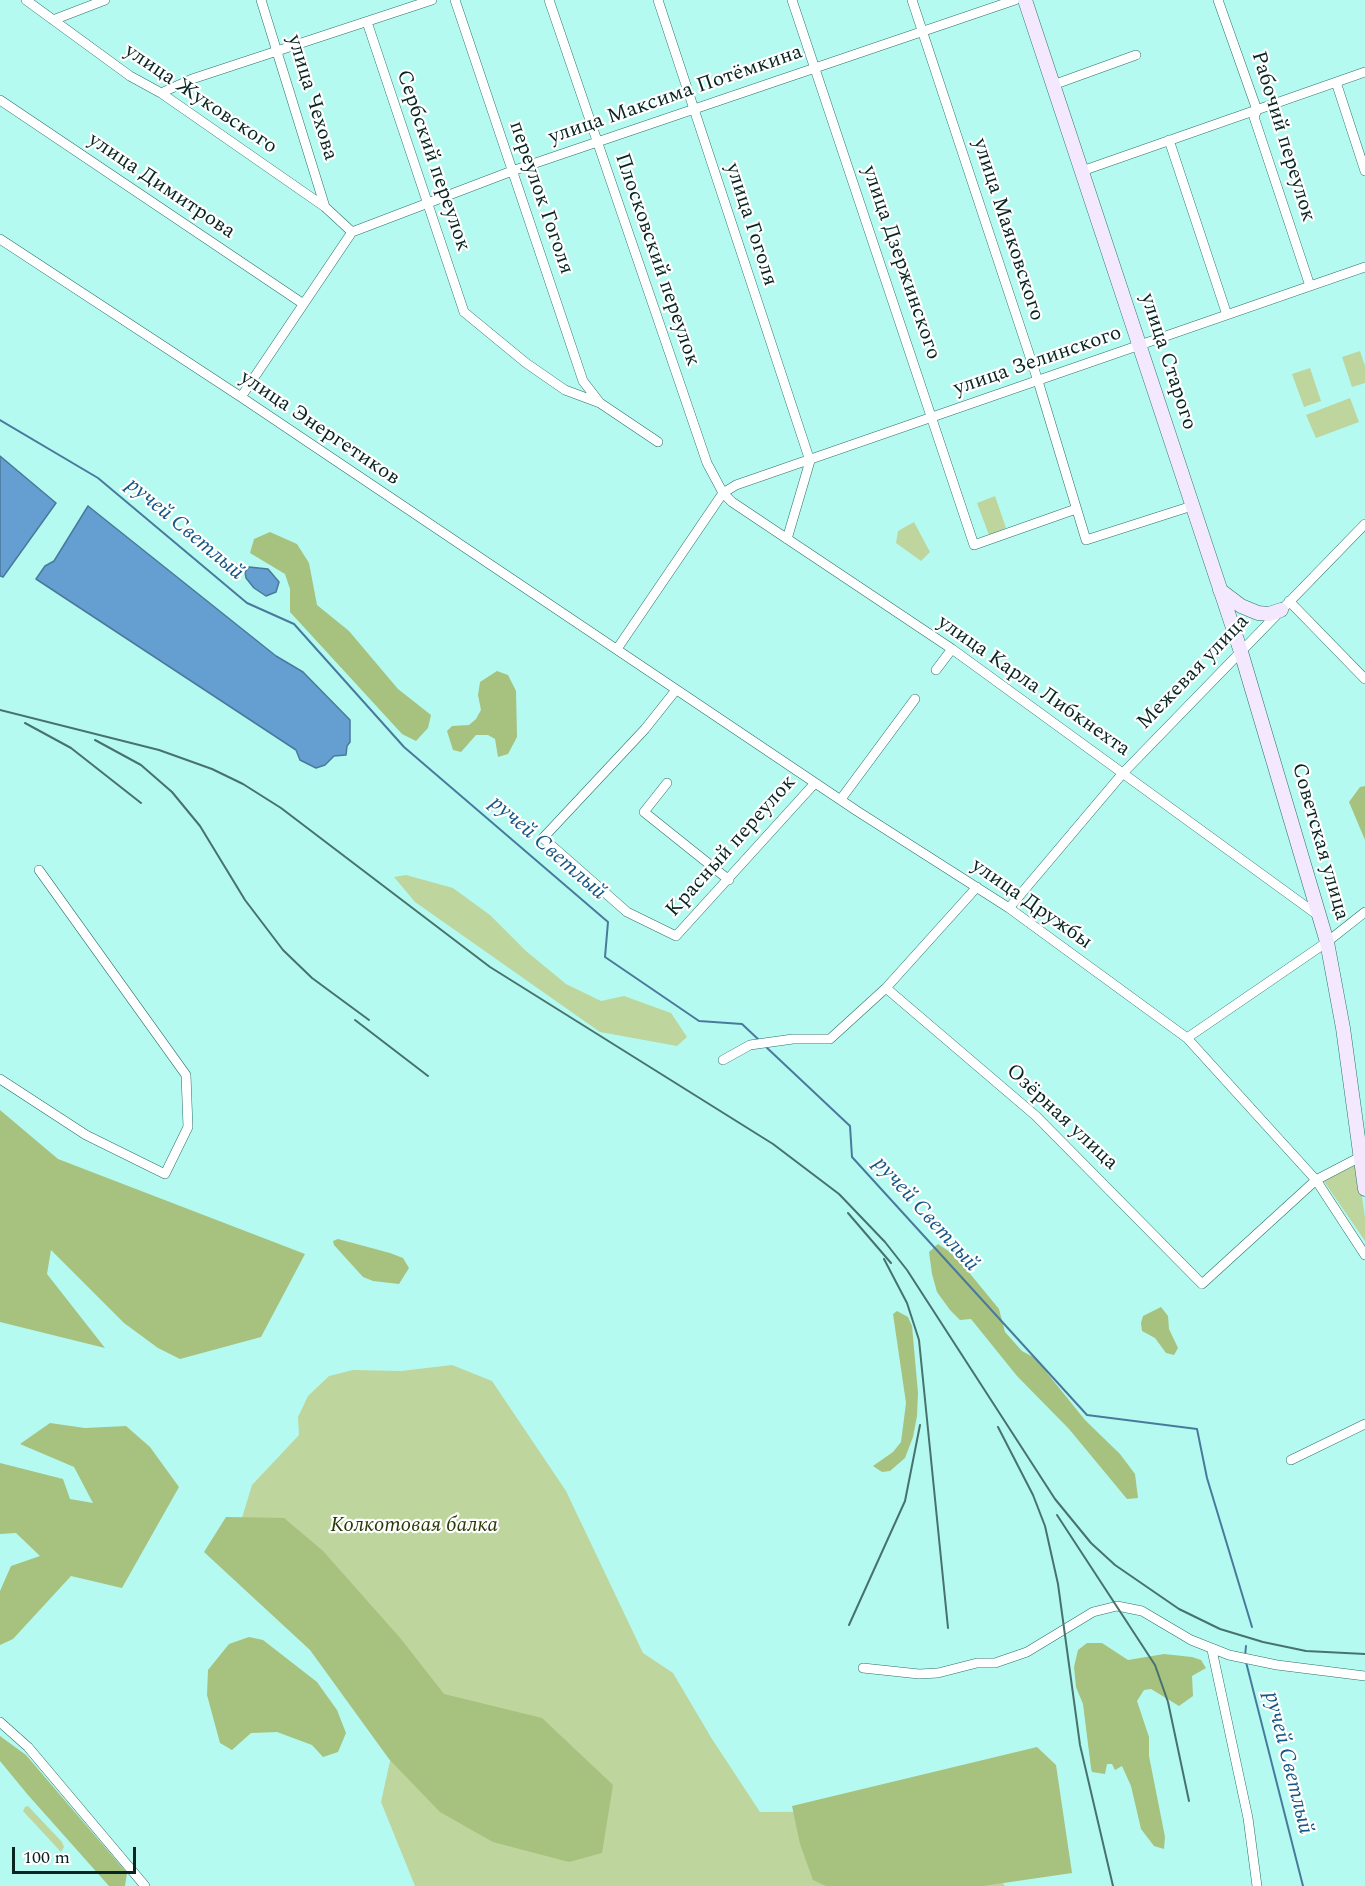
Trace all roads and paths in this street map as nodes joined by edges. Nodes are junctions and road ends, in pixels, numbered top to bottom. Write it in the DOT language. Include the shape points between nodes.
graph roads {
  1 [pos="26,0"];
  2 [pos="105,0"];
  3 [pos="261,0"];
  4 [pos="432,0"];
  5 [pos="455,0"];
  6 [pos="549,0"];
  7 [pos="658,0"];
  8 [pos="792,0"];
  9 [pos="912,0"];
  10 [pos="1014,0"];
  11 [pos="1025,0"];
  12 [pos="1218,0"];
  13 [pos="54,20"];
  14 [pos="367,22"];
  15 [pos="922,31"];
  16 [pos="278,50"];
  17 [pos="1136,55"];
  18 [pos="815,68"];
  19 [pos="1365,72"];
  20 [pos="1336,82"];
  21 [pos="1053,85"];
  22 [pos="161,93"];
  23 [pos="0,100"];
  24 [pos="693,109"];
  25 [pos="1257,110"];
  26 [pos="1169,140"];
  27 [pos="597,142"];
  28 [pos="512,171"];
  29 [pos="1082,171"];
  30 [pos="1365,171"];
  31 [pos="428,203"];
  32 [pos="325,207"];
  33 [pos="352,232"];
  34 [pos="0,239"];
  35 [pos="1365,267"];
  36 [pos="1310,286"];
  37 [pos="302,303"];
  38 [pos="1227,315"];
  39 [pos="1140,346"];
  40 [pos="1038,381"];
  41 [pos="241,397"];
  42 [pos="600,403"];
  43 [pos="933,418"];
  44 [pos="658,442"];
  45 [pos="810,461"];
  46 [pos="723,493"];
  47 [pos="1192,506"];
  48 [pos="1076,509"];
  49 [pos="1365,524"];
  50 [pos="787,538"];
  51 [pos="1220,590"];
  52 [pos="1285,605"];
  53 [pos="617,649"];
  54 [pos="952,650"];
  55 [pos="1241,652"];
  56 [pos="936,670"];
  57 [pos="1365,679"];
  58 [pos="676,690"];
  59 [pos="915,699"];
  60 [pos="1123,773"];
  61 [pos="667,783"];
  62 [pos="815,783"];
  63 [pos="841,800"];
  64 [pos="39,870"];
  65 [pos="729,880"];
  66 [pos="976,887"];
  67 [pos="1009,908"];
  68 [pos="1365,912"];
  69 [pos="1319,916"];
  70 [pos="1327,942"];
  71 [pos="886,988"];
  72 [pos="1187,1038"];
  73 [pos="723,1060"];
  74 [pos="0,1079"];
  75 [pos="1363,1155"];
  76 [pos="1317,1180"];
  77 [pos="1365,1189"];
  78 [pos="1365,1255"];
  79 [pos="1365,1424"];
  80 [pos="1291,1460"];
  81 [pos="1212,1650"];
  82 [pos="863,1668"];
  83 [pos="1365,1676"];
  84 [pos="0,1722"];
  85 [pos="145,1886"];
  86 [pos="1257,1886"];
  1 -- 13 [label="street, улица Жуковского"];
  2 -- 13 [label="street"];
  3 -- 16 [label="street, улица Чехова"];
  4 -- 14 [label="street"];
  5 -- 28 [label="street, переулок Гоголя"];
  6 -- 27 [label="street, Плосковский переулок"];
  7 -- 24 [label="street, улица Гоголя"];
  8 -- 18 [label="street, улица Дзержинского"];
  9 -- 15 [label="street, улица Маяковского"];
  10 -- 15 [label="street, улица Максима Потёмкина"];
  11 -- 21 [label="street, улица Старого"];
  12 -- 25 [label="street, Рабочий переулок"];
  13 -- 22 [label="street, улица Жуковского" via="130,76"];
  14 -- 16 [label="street"];
  14 -- 31 [label="street, Сербский переулок"];
  15 -- 18 [label="street, улица Максима Потёмкина"];
  15 -- 40 [label="street, улица Маяковского"];
  16 -- 22 [label="street"];
  16 -- 32 [label="street, улица Чехова"];
  17 -- 21 [label="street"];
  18 -- 24 [label="street, улица Максима Потёмкина"];
  18 -- 43 [label="street, улица Дзержинского"];
  19 -- 20 [label="street"];
  20 -- 25 [label="street"];
  20 -- 30 [label="street"];
  21 -- 29 [label="street, улица Старого"];
  22 -- 32 [label="street, улица Жуковского"];
  23 -- 37 [label="street, улица Димитрова"];
  24 -- 27 [label="street, улица Максима Потёмкина"];
  24 -- 45 [label="street, улица Гоголя"];
  25 -- 26 [label="street"];
  25 -- 36 [label="street, Рабочий переулок" via="1254,117"];
  26 -- 29 [label="street"];
  26 -- 38 [label="street"];
  27 -- 28 [label="street, улица Максима Потёмкина"];
  27 -- 46 [label="street, Плосковский переулок" via="707,463"];
  28 -- 31 [label="street, улица Максима Потёмкина"];
  28 -- 42 [label="street, переулок Гоголя" via="583,381"];
  29 -- 39 [label="street, улица Старого"];
  31 -- 33 [label="street, улица Максима Потёмкина"];
  31 -- 42 [label="street, Сербский переулок" via="464,312 565,390"];
  32 -- 33 [label="street, улица Жуковского"];
  33 -- 37 [label="street"];
  34 -- 41 [label="street, улица Энергетиков"];
  35 -- 36 [label="street, улица Зелинского"];
  36 -- 38 [label="street, улица Зелинского"];
  37 -- 41 [label="street"];
  38 -- 39 [label="street, улица Зелинского"];
  39 -- 40 [label="street, улица Зелинского"];
  39 -- 47 [label="street, улица Старого"];
  40 -- 43 [label="street, улица Зелинского"];
  40 -- 48 [label="street, улица Маяковского"];
  41 -- 53 [label="street, улица Энергетиков"];
  42 -- 44 [label="street"];
  43 -- 45 [label="street, улица Зелинского"];
  43 -- 48 [label="street, улица Дзержинского" via="974,545"];
  45 -- 46 [label="street, улица Зелинского"];
  45 -- 50 [label="street"];
  46 -- 50 [label="street, улица Карла Либкнехта"];
  46 -- 53 [label="street"];
  47 -- 48 [label="street, улица Маяковского" via="1086,540"];
  47 -- 51 [label="street, улица Старого"];
  49 -- 52 [label="street, Межевая улица"];
  50 -- 54 [label="street, улица Карла Либкнехта"];
  51 -- 52 [label="street" via="1258,613 1269,614"];
  51 -- 55 [label="street, улица Старого"];
  52 -- 55 [label="street, Межевая улица"];
  52 -- 57 [label="street"];
  53 -- 58 [label="street, улица Дружбы"];
  54 -- 56 [label="street"];
  54 -- 60 [label="street, улица Карла Либкнехта"];
  55 -- 60 [label="street, Межевая улица"];
  55 -- 69 [label="street, Советская улица"];
  58 -- 62 [label="street, улица Дружбы"];
  58 -- 65 [label="street, Красный переулок" via="645,729 543,838 627,912 676,936"];
  59 -- 63 [label="street"];
  60 -- 67 [label="street, Межевая улица"];
  60 -- 69 [label="street, улица Карла Либкнехта"];
  61 -- 65 [label="street" via="644,812"];
  62 -- 63 [label="street, улица Дружбы"];
  62 -- 65 [label="street, Красный переулок"];
  63 -- 66 [label="street, улица Дружбы"];
  64 -- 74 [label="street" via="186,1075 188,1127 165,1174 86,1135"];
  66 -- 67 [label="street, улица Дружбы"];
  66 -- 71 [label="street"];
  67 -- 72 [label="street, улица Дружбы"];
  68 -- 70 [label="street"];
  69 -- 70 [label="street, Советская улица"];
  70 -- 72 [label="street"];
  70 -- 75 [label="street, Советская улица"];
  71 -- 73 [label="street" via="830,1039 756,1044"];
  71 -- 76 [label="street, Озёрная улица" via="1036,1116 1202,1284"];
  72 -- 76 [label="street, улица Дружбы"];
  75 -- 76 [label="street"];
  75 -- 77 [label="street, Советская улица"];
  76 -- 78 [label="street, улица Дружбы"];
  79 -- 80 [label="street"];
  81 -- 82 [label="street" via="1142,1611 1117,1606 1084,1616 1027,1652 995,1663 919,1674"];
  81 -- 83 [label="street" via="1256,1661"];
  81 -- 86 [label="street" via="1248,1818"];
  84 -- 85 [label="street" via="28,1747"];
}
